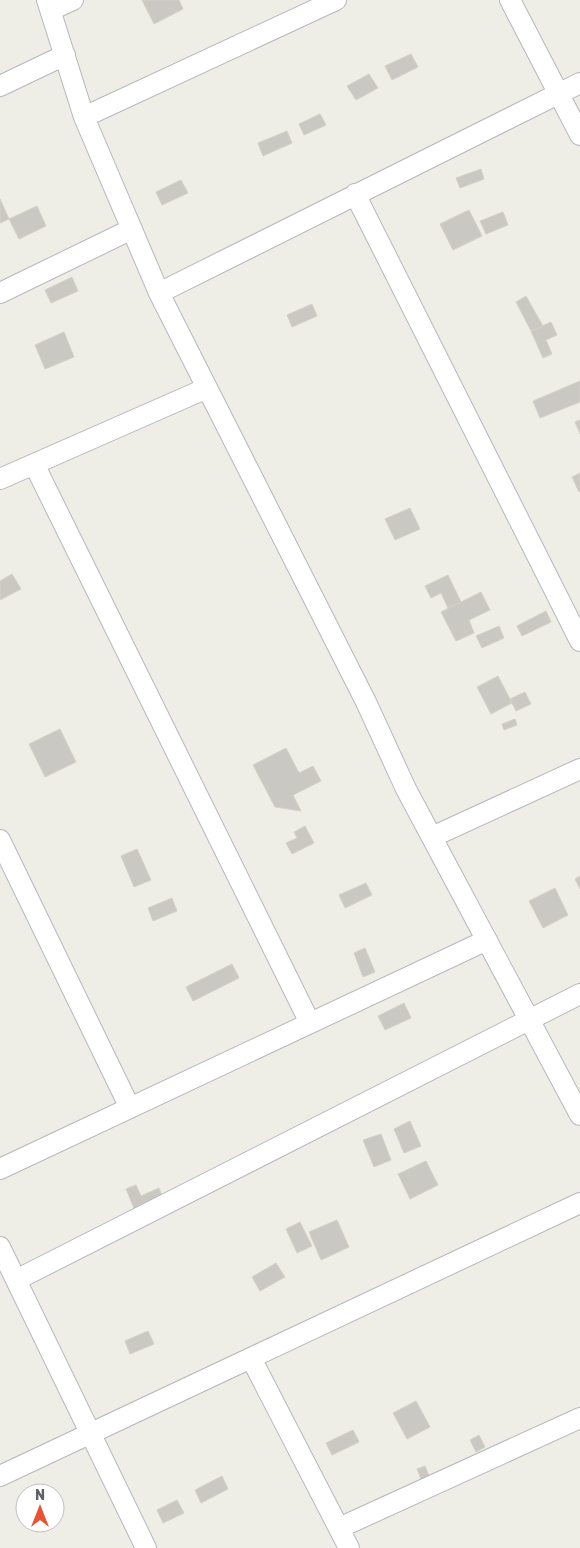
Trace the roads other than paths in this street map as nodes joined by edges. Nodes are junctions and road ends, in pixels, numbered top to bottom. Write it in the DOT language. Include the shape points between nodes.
graph roads {
  1 [pos="73,0"];
  2 [pos="336,0"];
  3 [pos="510,0"];
  4 [pos="49,5"];
  5 [pos="65,55"];
  6 [pos="580,82"];
  7 [pos="0,86"];
  8 [pos="558,93"];
  9 [pos="84,117"];
  10 [pos="580,136"];
  11 [pos="355,194"];
  12 [pos="132,229"];
  13 [pos="0,293"];
  14 [pos="159,293"];
  15 [pos="207,388"];
  16 [pos="34,464"];
  17 [pos="0,479"];
  18 [pos="580,641"];
  19 [pos="580,769"];
  20 [pos="432,837"];
  21 [pos="0,840"];
  22 [pos="487,940"];
  23 [pos="580,994"];
  24 [pos="529,1019"];
  25 [pos="310,1024"];
  26 [pos="130,1108"];
  27 [pos="580,1115"];
  28 [pos="0,1169"];
  29 [pos="580,1203"];
  30 [pos="0,1246"];
  31 [pos="16,1280"];
  32 [pos="251,1358"];
  33 [pos="580,1418"];
  34 [pos="90,1434"];
  35 [pos="0,1476"];
  36 [pos="339,1528"];
  37 [pos="146,1548"];
  38 [pos="349,1548"];
  1 -- 4 [label="street"];
  2 -- 9 [label="street"];
  3 -- 8 [label="street"];
  4 -- 5 [label="street"];
  5 -- 7 [label="street"];
  5 -- 9 [label="street"];
  6 -- 8 [label="street"];
  8 -- 10 [label="street"];
  8 -- 11 [label="street"];
  9 -- 12 [label="street"];
  11 -- 14 [label="street"];
  11 -- 18 [label="street"];
  12 -- 13 [label="street"];
  12 -- 14 [label="street"];
  14 -- 15 [label="street"];
  15 -- 16 [label="street"];
  15 -- 20 [label="street"];
  16 -- 17 [label="street"];
  16 -- 25 [label="street"];
  19 -- 20 [label="street"];
  20 -- 22 [label="street"];
  21 -- 26 [label="street"];
  22 -- 24 [label="street"];
  22 -- 25 [label="street"];
  23 -- 24 [label="street"];
  24 -- 27 [label="street"];
  24 -- 31 [label="street"];
  25 -- 26 [label="street"];
  26 -- 28 [label="street"];
  29 -- 32 [label="street"];
  30 -- 31 [label="street"];
  31 -- 34 [label="street"];
  32 -- 34 [label="street"];
  32 -- 36 [label="street"];
  33 -- 36 [label="street"];
  34 -- 35 [label="street"];
  34 -- 37 [label="street"];
  36 -- 38 [label="street"];
}
